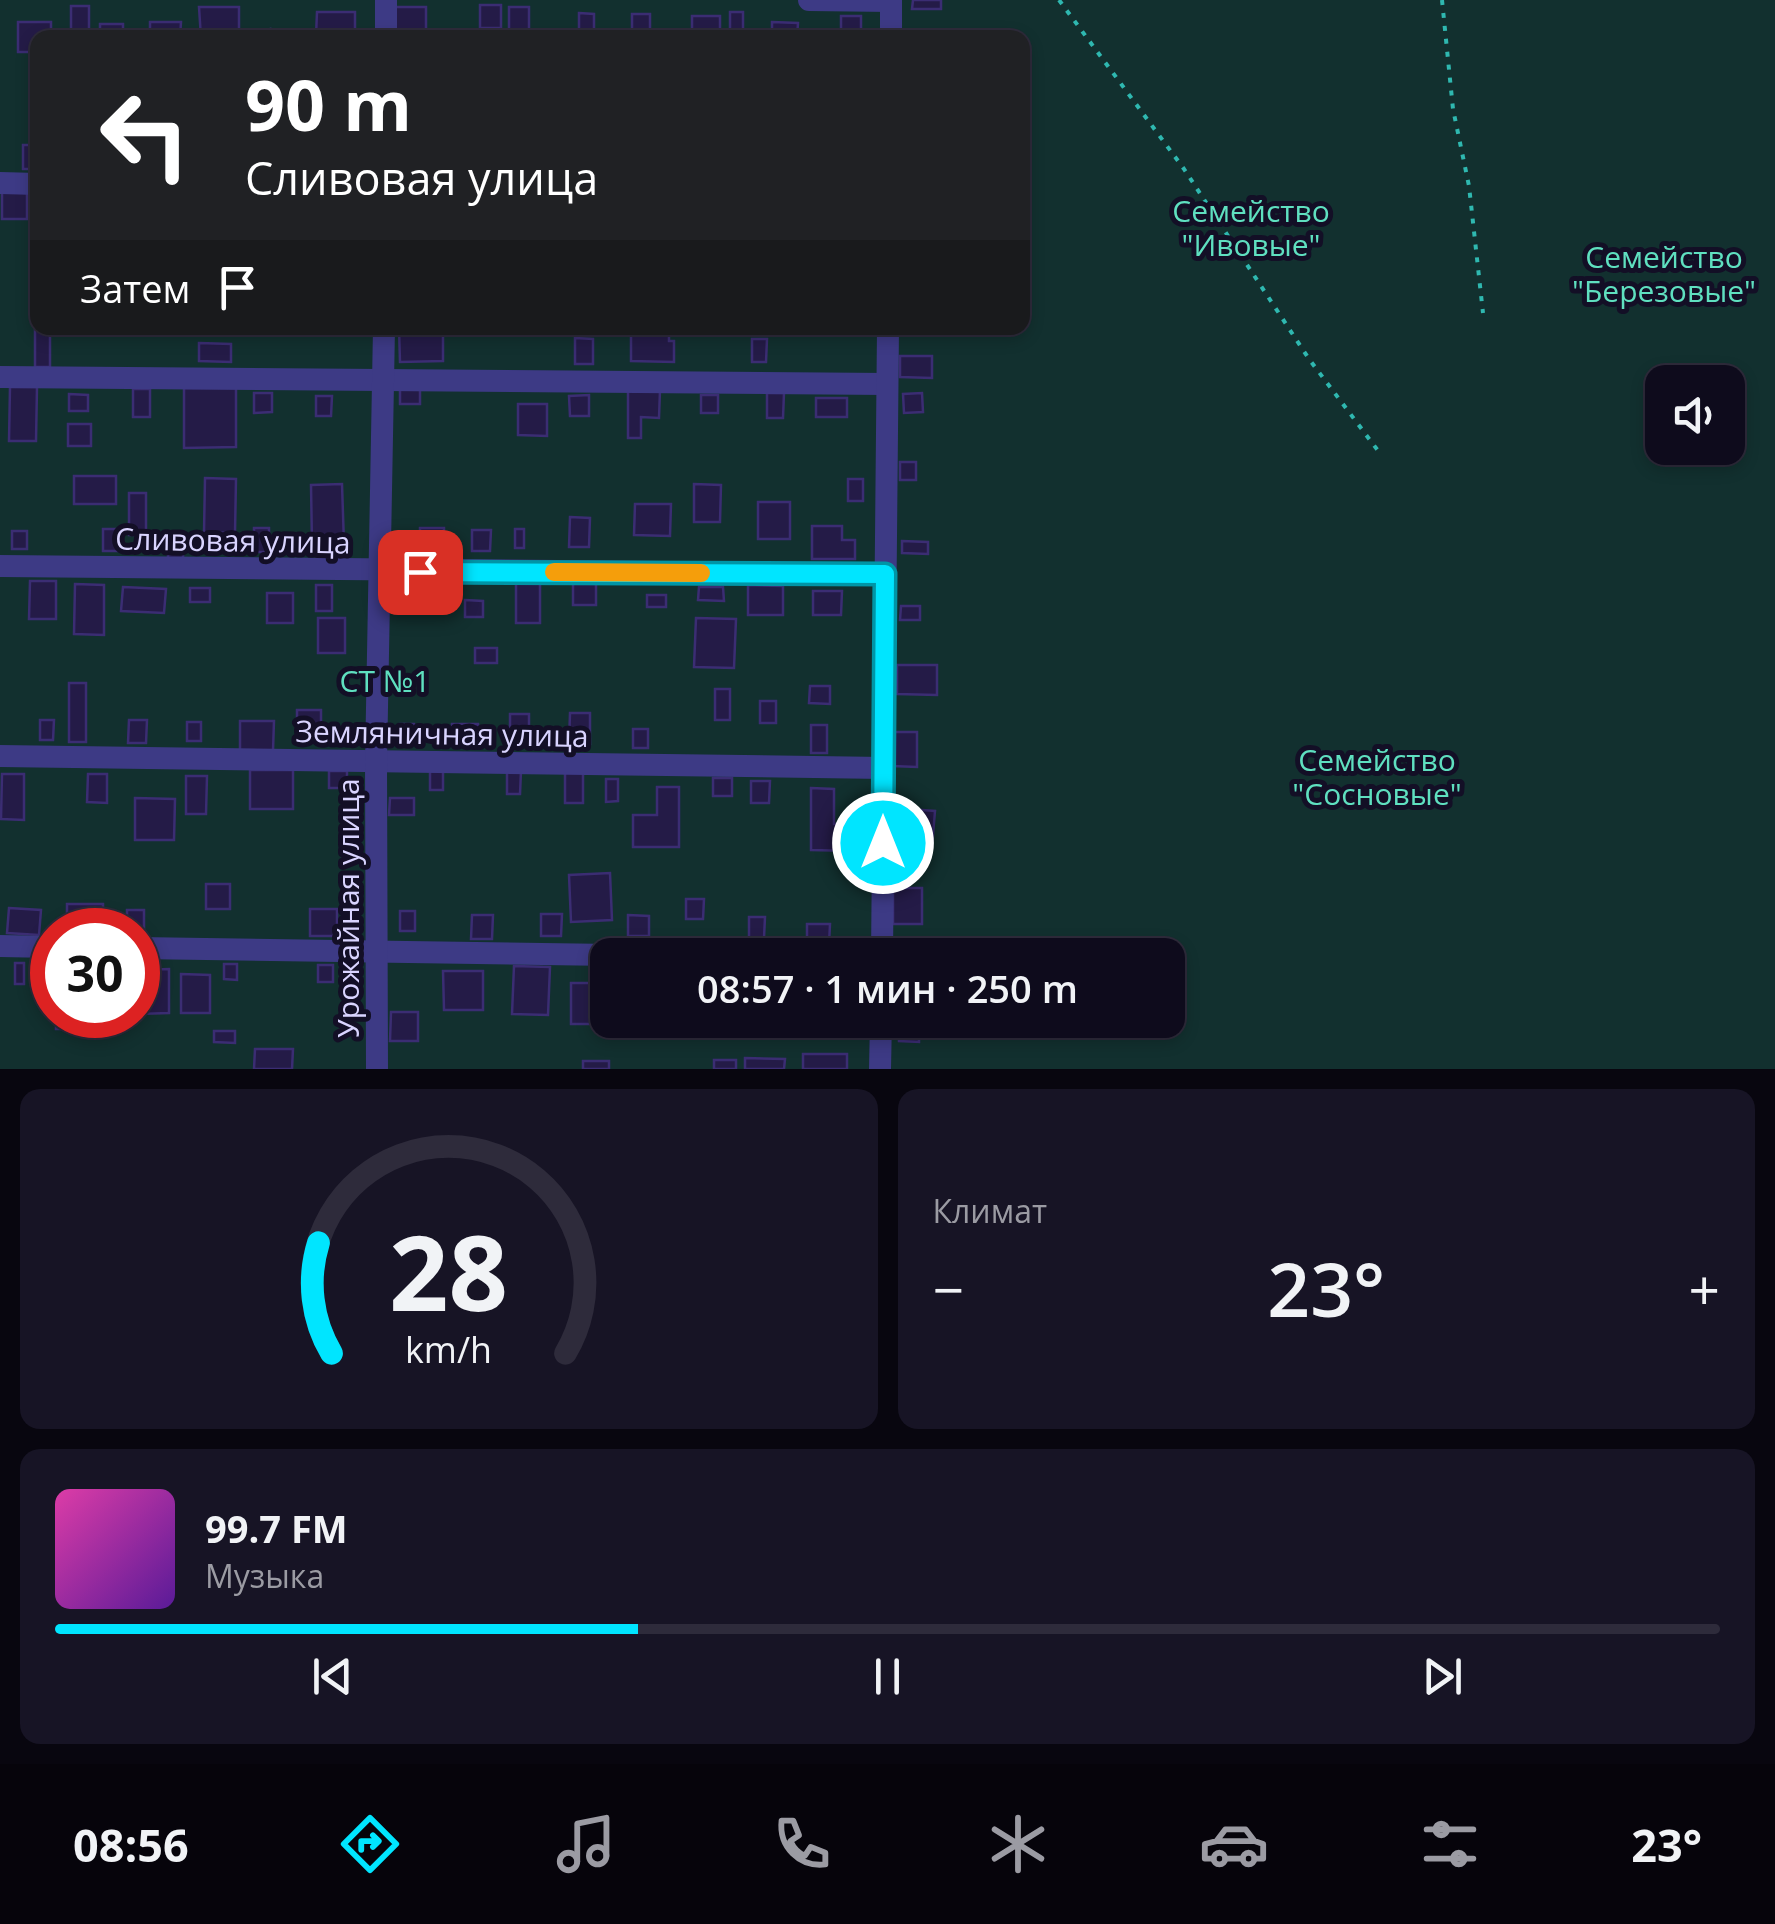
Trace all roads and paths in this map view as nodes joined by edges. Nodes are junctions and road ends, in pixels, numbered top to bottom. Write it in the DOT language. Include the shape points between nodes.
graph roads {
  1 [pos="386,0"];
  2 [pos="809,0"];
  3 [pos="1059,0"];
  4 [pos="1442,0"];
  5 [pos="891,1"];
  6 [pos="386,30"];
  7 [pos="891,30"];
  8 [pos="0,183"];
  9 [pos="30,184"];
  10 [pos="1483,313"];
  11 [pos="384,335"];
  12 [pos="888,335"];
  13 [pos="0,376"];
  14 [pos="384,380"];
  15 [pos="888,384"];
  16 [pos="1378,452"];
  17 [pos="0,566"];
  18 [pos="381,572"];
  19 [pos="885,574"];
  20 [pos="0,756"];
  21 [pos="376,762"];
  22 [pos="884,768"];
  23 [pos="882,938"];
  24 [pos="0,946"];
  25 [pos="30,947"];
  26 [pos="160,948"];
  27 [pos="377,952"];
  28 [pos="590,955"];
  29 [pos="881,1038"];
  30 [pos="376,1069"];
  31 [pos="880,1069"];
  1 -- 6 [label="street"];
  2 -- 5 [label="street"];
  3 -- 16 [label="path"];
  4 -- 10 [label="path"];
  5 -- 7 [label="street"];
  8 -- 9 [label="street"];
  11 -- 14 [label="street, Урожайная улица"];
  12 -- 15 [label="street"];
  13 -- 14 [label="street"];
  14 -- 15 [label="street"];
  14 -- 18 [label="street, Урожайная улица"];
  15 -- 19 [label="street"];
  17 -- 18 [label="street, Сливовая улица"];
  18 -- 19 [label="street, Сливовая улица"];
  18 -- 21 [label="street, Урожайная улица"];
  19 -- 22 [label="street"];
  20 -- 21 [label="street, Земляничная улица"];
  21 -- 22 [label="street, Земляничная улица"];
  21 -- 27 [label="street, Урожайная улица"];
  22 -- 23 [label="street"];
  24 -- 25 [label="street"];
  26 -- 27 [label="street"];
  27 -- 28 [label="street"];
  27 -- 30 [label="street, Урожайная улица"];
  29 -- 31 [label="street"];
}
